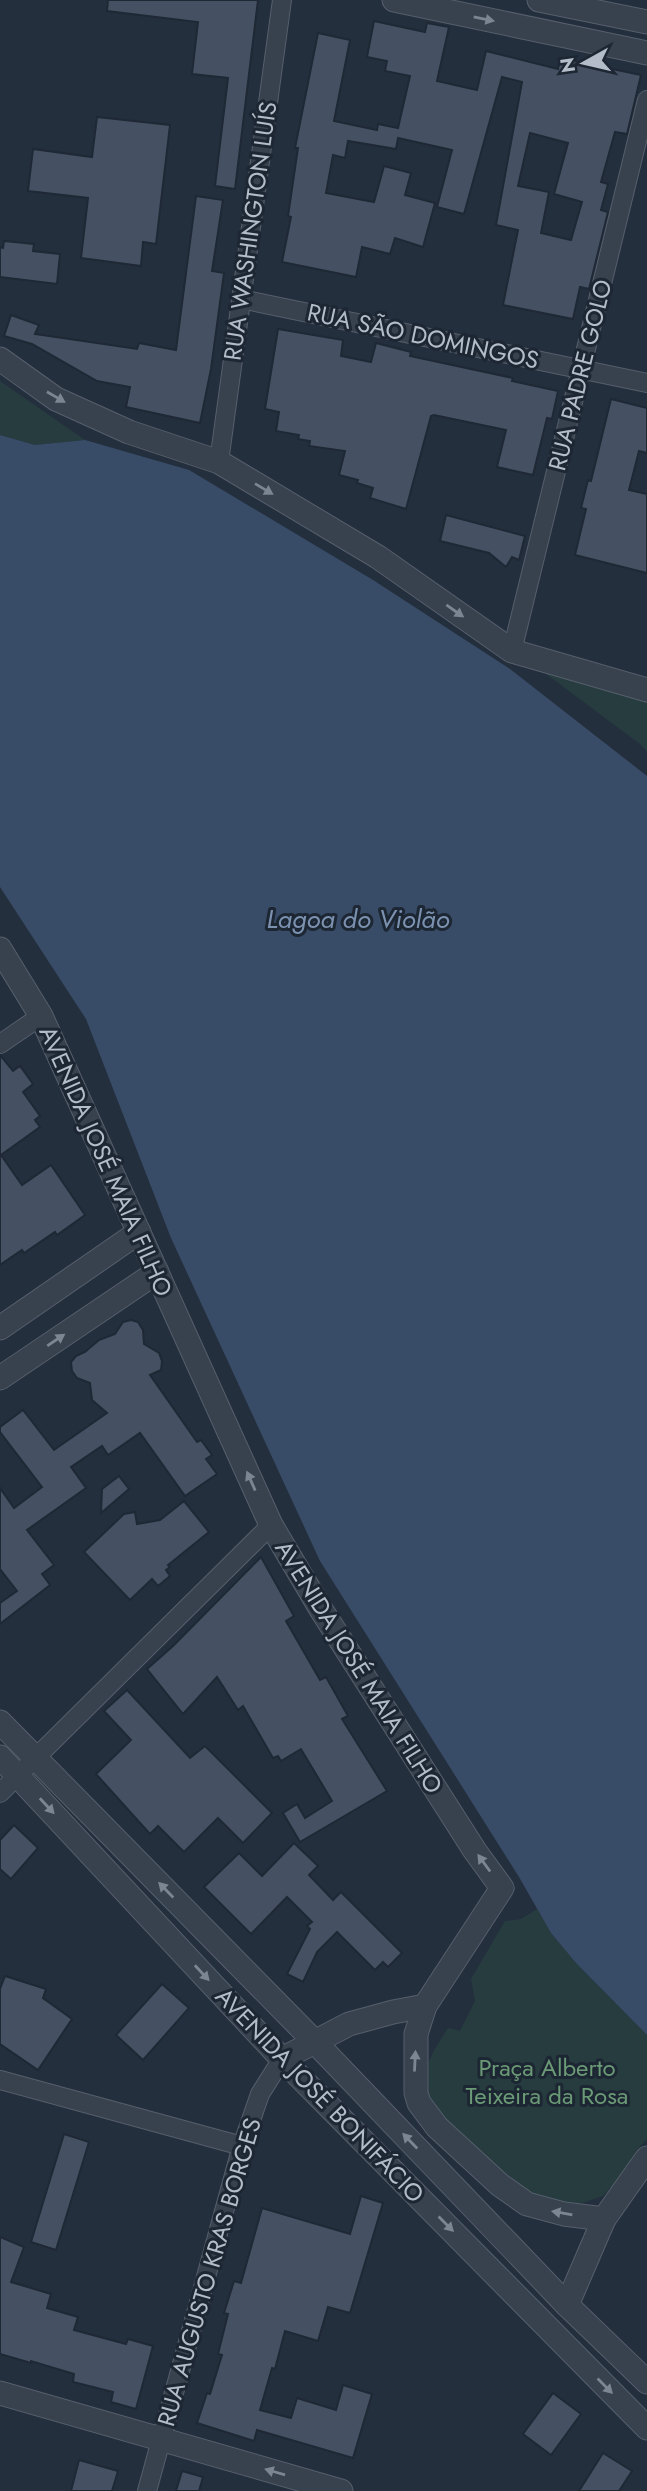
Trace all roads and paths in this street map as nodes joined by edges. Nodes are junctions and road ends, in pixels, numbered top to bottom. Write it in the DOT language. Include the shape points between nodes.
graph roads {
  1 [pos="282,0"];
  2 [pos="394,0"];
  3 [pos="539,0"];
  4 [pos="647,22"];
  5 [pos="647,53"];
  6 [pos="647,100"];
  7 [pos="241,299"];
  8 [pos="0,359"];
  9 [pos="582,369"];
  10 [pos="647,383"];
  11 [pos="219,462"];
  12 [pos="512,651"];
  13 [pos="647,690"];
  14 [pos="0,949"];
  15 [pos="41,1016"];
  16 [pos="0,1044"];
  17 [pos="139,1232"];
  18 [pos="157,1272"];
  19 [pos="0,1328"];
  20 [pos="0,1378"];
  21 [pos="271,1525"];
  22 [pos="0,1722"];
  23 [pos="0,1757"];
  24 [pos="36,1758"];
  25 [pos="18,1775"];
  26 [pos="0,1793"];
  27 [pos="425,2006"];
  28 [pos="314,2041"];
  29 [pos="282,2059"];
  30 [pos="0,2080"];
  31 [pos="243,2146"];
  32 [pos="647,2158"];
  33 [pos="604,2219"];
  34 [pos="537,2273"];
  35 [pos="516,2295"];
  36 [pos="567,2305"];
  37 [pos="647,2382"];
  38 [pos="0,2393"];
  39 [pos="647,2428"];
  40 [pos="162,2439"];
  41 [pos="147,2491"];
  42 [pos="341,2491"];
  1 -- 7 [label="street, RUA WASHINGTON LUÍS"];
  2 -- 5 [label="street, one-way"];
  3 -- 4 [label="street"];
  6 -- 9 [label="street, RUA PADRE GOLO"];
  7 -- 9 [label="street, RUA SÃO DOMINGOS"];
  7 -- 11 [label="street, RUA WASHINGTON LUÍS"];
  8 -- 11 [label="street, one-way" via="57,399 129,432"];
  9 -- 10 [label="street, RUA SÃO DOMINGOS"];
  9 -- 12 [label="street, RUA PADRE GOLO"];
  11 -- 12 [label="street, one-way" via="378,557"];
  12 -- 13 [label="street"];
  14 -- 15 [label="street, AVENIDA JOSÉ MAIA FILHO"];
  15 -- 16 [label="street"];
  15 -- 17 [label="street, AVENIDA JOSÉ MAIA FILHO"];
  17 -- 18 [label="street, AVENIDA JOSÉ MAIA FILHO"];
  17 -- 19 [label="street"];
  20 -- 18 [label="street, one-way"];
  21 -- 18 [label="street, AVENIDA JOSÉ MAIA FILHO, one-way"];
  21 -- 24 [label="street"];
  27 -- 21 [label="street, AVENIDA JOSÉ MAIA FILHO, one-way" via="502,1888"];
  22 -- 24 [label="street, AVENIDA JOSÉ BONIFÁCIO"];
  23 -- 25 [label="street, AVENIDA JOSÉ BONIFÁCIO"];
  24 -- 25 [label="street"];
  28 -- 24 [label="street, AVENIDA JOSÉ BONIFÁCIO, one-way"];
  25 -- 26 [label="street"];
  25 -- 29 [label="street, AVENIDA JOSÉ BONIFÁCIO, one-way"];
  27 -- 28 [label="street" via="360,2020"];
  33 -- 27 [label="street, AVENIDA JOSÉ MAIA FILHO, one-way" via="527,2204 500,2186 437,2127 416,2093 416,2034"];
  28 -- 29 [label="street"];
  34 -- 28 [label="street, AVENIDA JOSÉ BONIFÁCIO, one-way"];
  29 -- 31 [label="street, RUA AUGUSTO KRAS BORGES" via="260,2094"];
  29 -- 35 [label="street, AVENIDA JOSÉ BONIFÁCIO, one-way"];
  30 -- 31 [label="street"];
  31 -- 40 [label="street, RUA AUGUSTO KRAS BORGES"];
  32 -- 33 [label="street"];
  33 -- 36 [label="street"];
  34 -- 35 [label="street"];
  34 -- 36 [label="street, AVENIDA JOSÉ BONIFÁCIO"];
  35 -- 39 [label="street, AVENIDA JOSÉ BONIFÁCIO, one-way"];
  36 -- 37 [label="street, AVENIDA JOSÉ BONIFÁCIO"];
  38 -- 40 [label="street"];
  40 -- 41 [label="street, RUA AUGUSTO KRAS BORGES"];
  42 -- 40 [label="street, one-way"];
}
